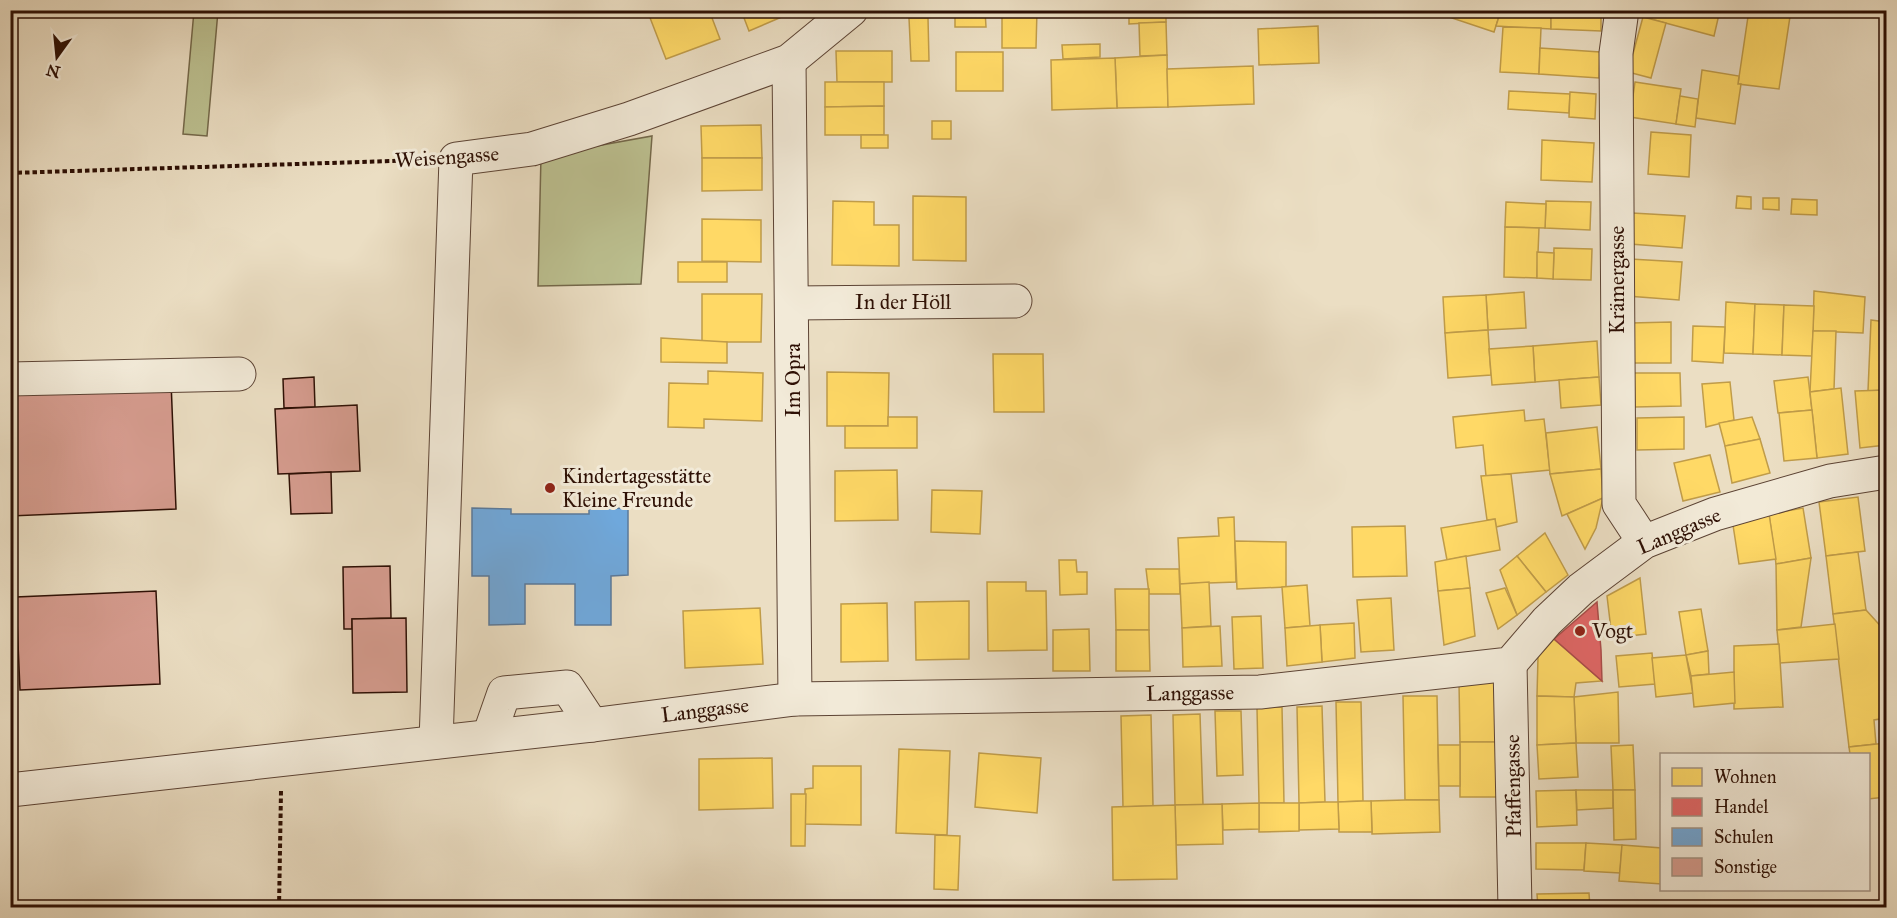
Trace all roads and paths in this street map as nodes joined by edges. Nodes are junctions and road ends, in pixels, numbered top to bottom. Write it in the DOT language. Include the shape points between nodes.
graph roads {
  1 [pos="851,10"];
  2 [pos="1622,10"];
  3 [pos="789,61"];
  4 [pos="456,159"];
  5 [pos="10,173"];
  6 [pos="1015,301"];
  7 [pos="792,303"];
  8 [pos="239,374"];
  9 [pos="10,379"];
  10 [pos="1887,472"];
  11 [pos="1644,542"];
  12 [pos="1510,664"];
  13 [pos="795,699"];
  14 [pos="436,742"];
  15 [pos="282,761"];
  16 [pos="10,790"];
  17 [pos="279,908"];
  18 [pos="1515,908"];
  1 -- 3 [label="street, Weisengasse"];
  2 -- 11 [label="street, Krämergasse" via="1616,53 1619,504"];
  3 -- 4 [label="street, Weisengasse" via="629,119 532,149"];
  3 -- 7 [label="street, Im Opra"];
  4 -- 5 [label="path, Weisengasse"];
  4 -- 14 [label="street"];
  6 -- 7 [label="street, In der Höll"];
  7 -- 13 [label="street, Im Opra"];
  8 -- 9 [label="street"];
  10 -- 11 [label="street, Langgasse" via="1807,487 1715,514"];
  11 -- 12 [label="street, Langgasse" via="1581,589"];
  12 -- 13 [label="street, Langgasse" via="1260,692"];
  12 -- 18 [label="street, Pfaffengasse"];
  13 -- 14 [label="street, Langgasse"];
  14 -- 15 [label="street, Langgasse"];
  15 -- 16 [label="street, Langgasse"];
  15 -- 17 [label="path"];
}
